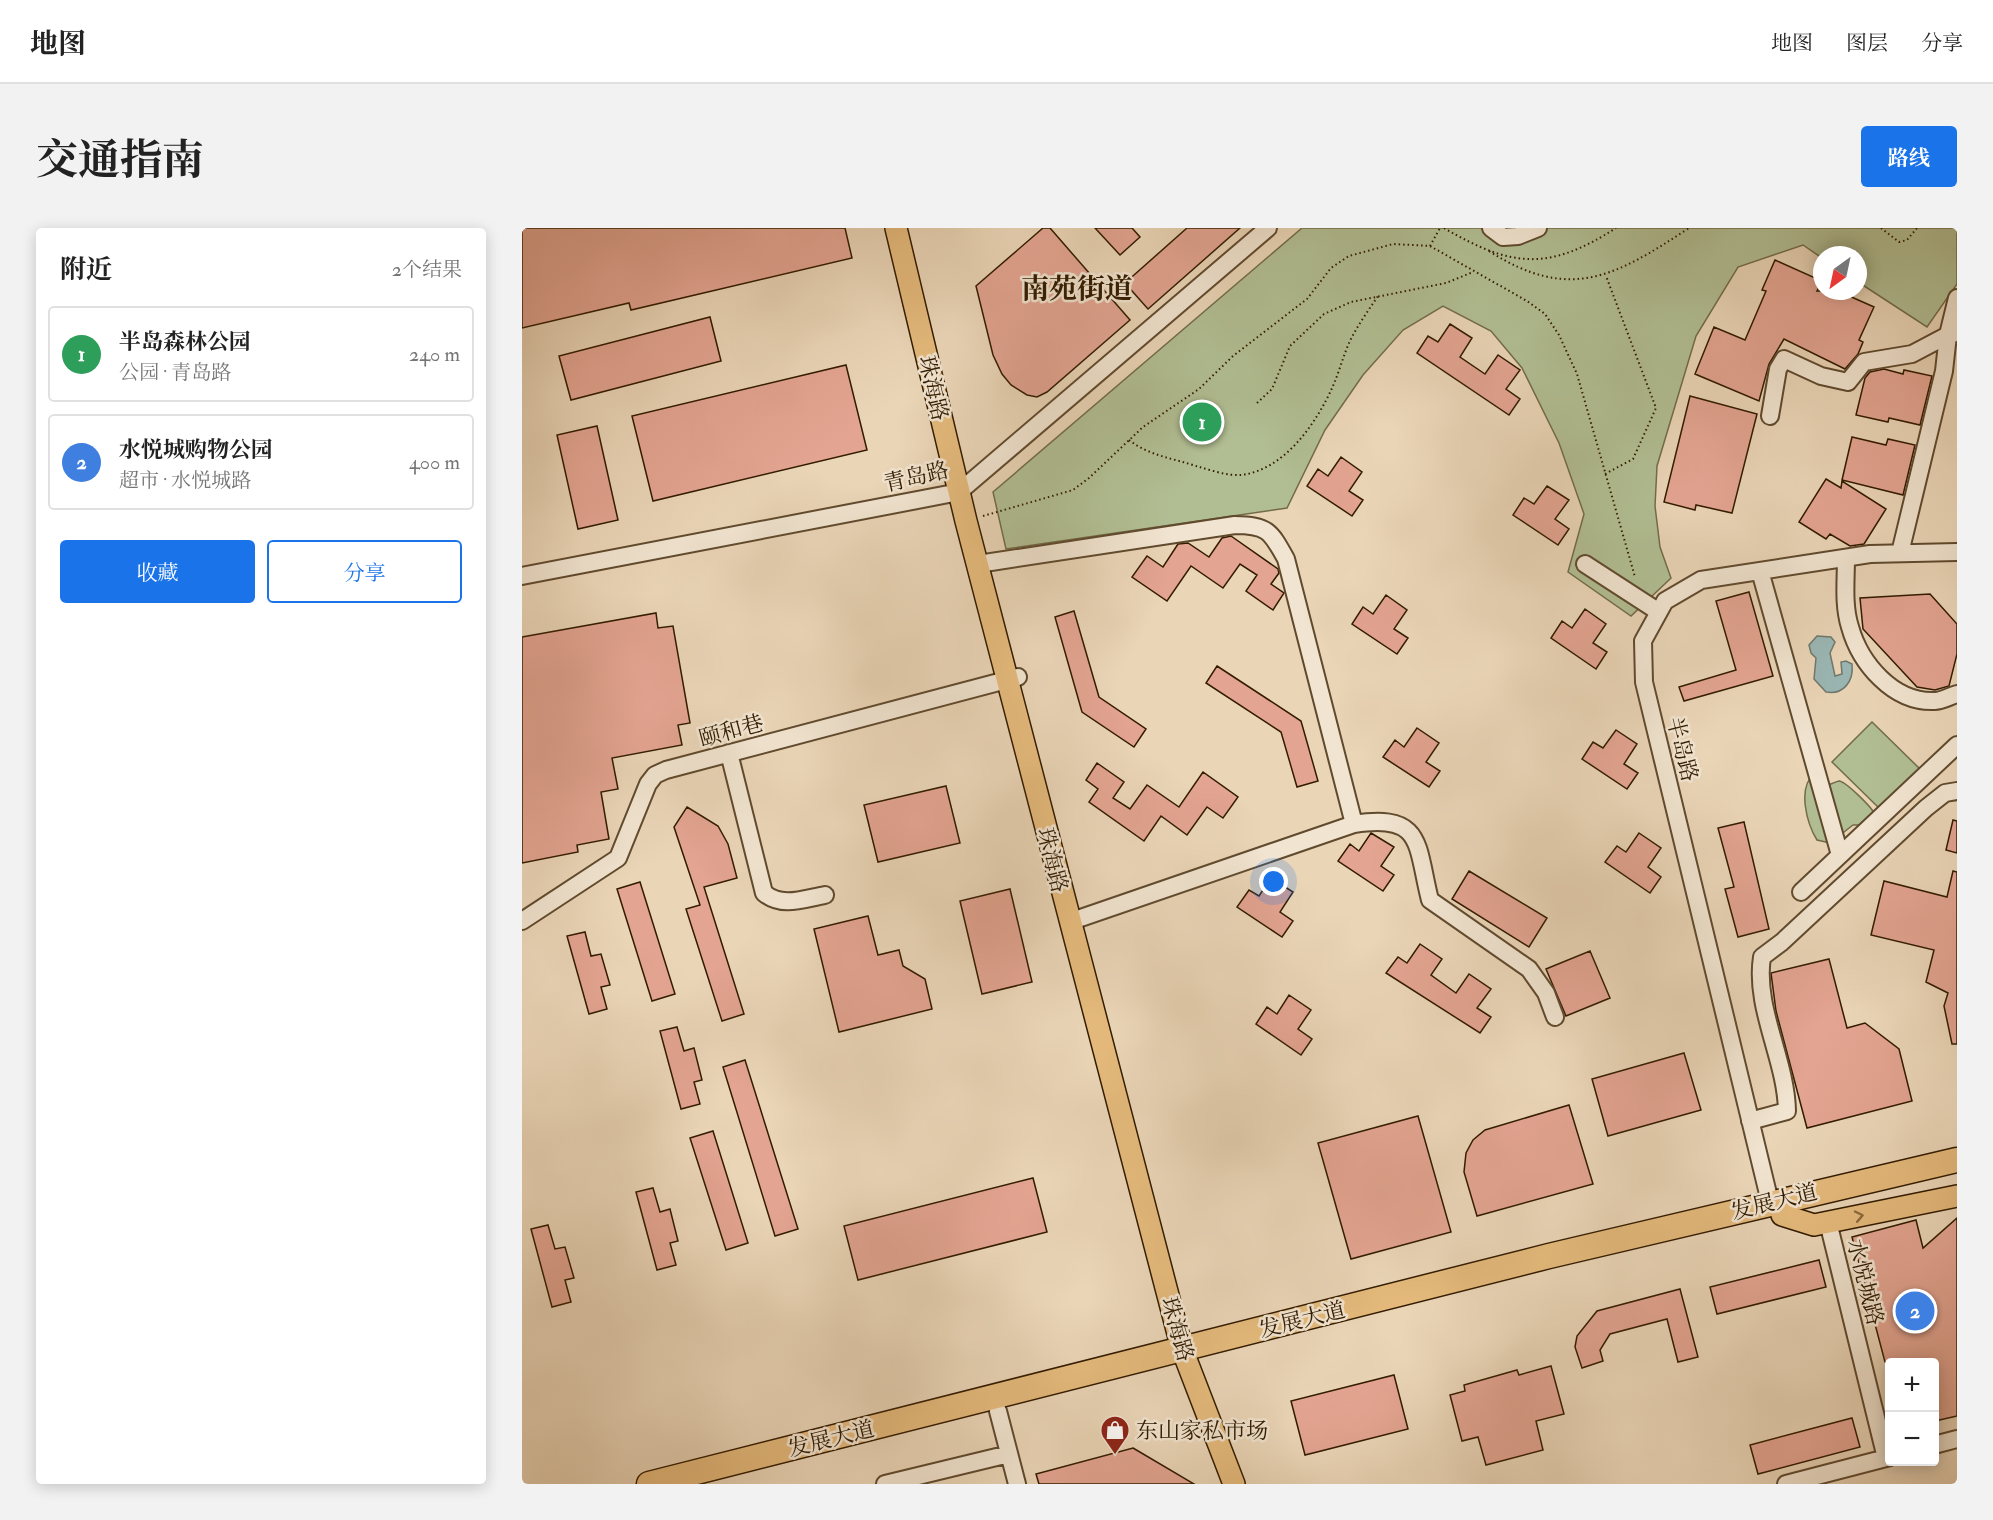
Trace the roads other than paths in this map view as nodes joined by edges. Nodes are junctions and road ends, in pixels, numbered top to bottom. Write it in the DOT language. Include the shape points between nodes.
graph roads {
  1 [pos="896,228"];
  2 [pos="911,228"];
  3 [pos="1268,228"];
  4 [pos="1491,228"];
  5 [pos="1538,228"];
  6 [pos="1957,298"];
  7 [pos="1952,334"];
  8 [pos="1770,416"];
  9 [pos="964,488"];
  10 [pos="1957,552"];
  11 [pos="1900,553"];
  12 [pos="1846,558"];
  13 [pos="983,563"];
  14 [pos="1585,564"];
  15 [pos="1760,571"];
  16 [pos="522,576"];
  17 [pos="1659,612"];
  18 [pos="1013,679"];
  19 [pos="1957,694"];
  20 [pos="1957,745"];
  21 [pos="729,753"];
  22 [pos="1957,791"];
  23 [pos="1354,824"];
  24 [pos="1840,855"];
  25 [pos="1801,892"];
  26 [pos="825,895"];
  27 [pos="1073,920"];
  28 [pos="522,921"];
  29 [pos="1555,1017"];
  30 [pos="1750,1121"];
  31 [pos="1955,1163"];
  32 [pos="1957,1196"];
  33 [pos="1776,1208"];
  34 [pos="1828,1222"];
  35 [pos="1188,1355"];
  36 [pos="998,1411"];
  37 [pos="1957,1439"];
  38 [pos="1939,1444"];
  39 [pos="1885,1445"];
  40 [pos="1009,1454"];
  41 [pos="1885,1458"];
  42 [pos="686,1479"];
  43 [pos="649,1484"];
  44 [pos="711,1484"];
  45 [pos="885,1484"];
  46 [pos="1017,1484"];
  47 [pos="1234,1484"];
  48 [pos="1241,1484"];
  49 [pos="1786,1484"];
  1 -- 9 [label="main road, 珠海路"];
  2 -- 9 [label="main road, 珠海路"];
  3 -- 9 [label="street, 青岛路"];
  4 -- 5 [label="street" via="1503,237"];
  6 -- 7 [label="street"];
  7 -- 8 [label="street" via="1912,354 1864,362 1848,382 1821,376 1784,359 1778,369"];
  7 -- 11 [label="street"];
  9 -- 13 [label="main road, 珠海路"];
  9 -- 13 [label="main road, 珠海路" via="978,518"];
  9 -- 16 [label="street, 青岛路"];
  10 -- 11 [label="street, 半岛路"];
  11 -- 12 [label="street, 半岛路"];
  12 -- 15 [label="street, 半岛路"];
  12 -- 19 [label="street" via="1850,626 1860,653 1880,680 1905,696 1935,702"];
  13 -- 18 [label="main road, 珠海路"];
  13 -- 23 [label="street" via="1235,525 1258,525 1272,534 1286,559"];
  14 -- 17 [label="street"];
  15 -- 17 [label="street, 半岛路" via="1701,580 1665,601"];
  15 -- 24 [label="street"];
  17 -- 30 [label="street, 半岛路" via="1643,641 1644,682"];
  18 -- 21 [label="street, 颐和巷"];
  18 -- 27 [label="main road, 珠海路"];
  20 -- 24 [label="street"];
  21 -- 26 [label="street" via="764,893 774,901 790,902"];
  21 -- 28 [label="street, 颐和巷" via="655,775 612,865"];
  22 -- 30 [label="street" via="1945,793 1926,808 1762,957 1759,978 1787,1090 1787,1110"];
  23 -- 27 [label="street"];
  23 -- 29 [label="street" via="1401,824 1418,847 1430,900 1529,969 1546,993"];
  24 -- 25 [label="street"];
  27 -- 35 [label="main road, 珠海路"];
  30 -- 33 [label="street, 半岛路"];
  31 -- 33 [label="highway, 发展大道"];
  34 -- 32 [label="main road, one-way"];
  33 -- 34 [label="main road" via="1814,1225"];
  33 -- 35 [label="highway, 发展大道"];
  34 -- 39 [label="street, 水悦城路"];
  35 -- 36 [label="highway, 发展大道"];
  35 -- 42 [label="highway, 发展大道"];
  35 -- 47 [label="main road, 珠海路"];
  35 -- 48 [label="main road, 珠海路"];
  36 -- 40 [label="street"];
  36 -- 44 [label="highway, 发展大道"];
  37 -- 38 [label="street"];
  40 -- 45 [label="street"];
  40 -- 46 [label="street"];
  41 -- 49 [label="street"];
  42 -- 43 [label="highway, 发展大道"];
}
